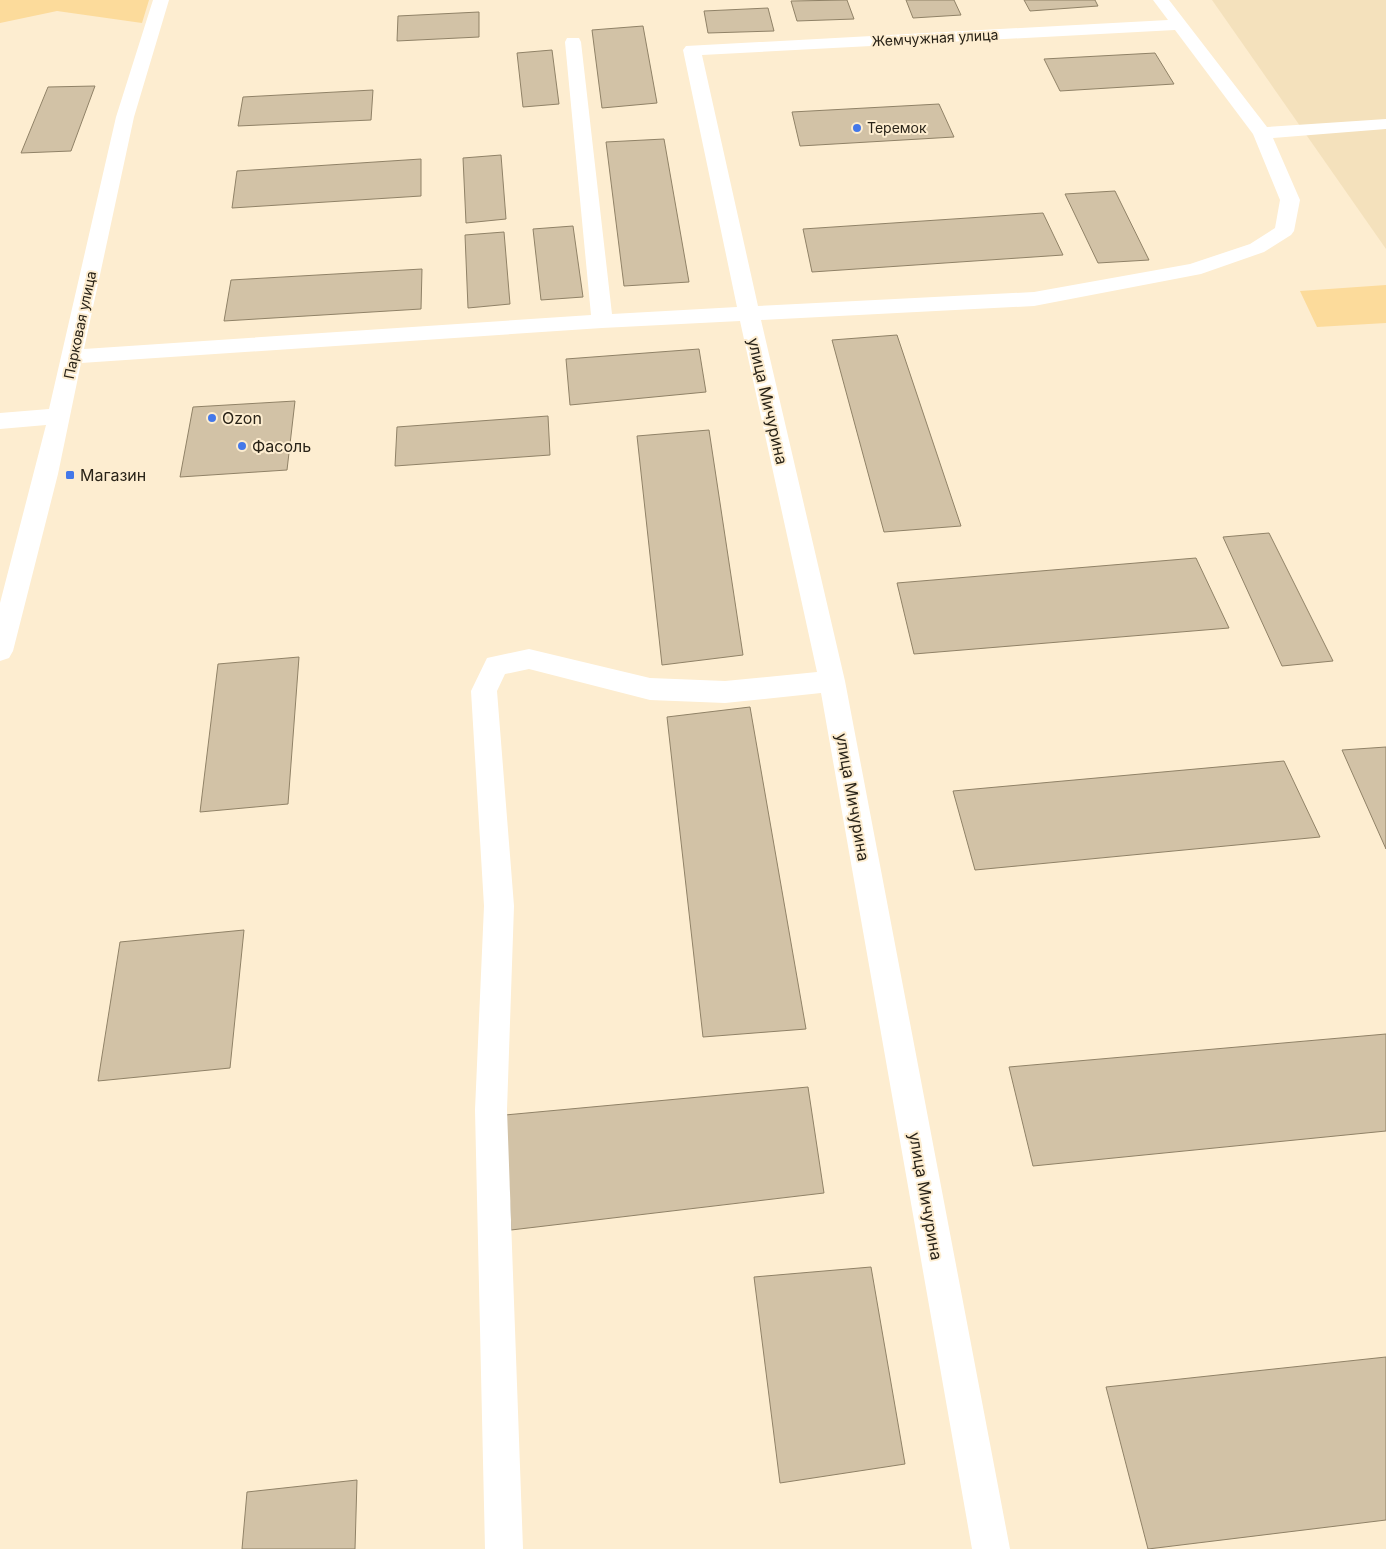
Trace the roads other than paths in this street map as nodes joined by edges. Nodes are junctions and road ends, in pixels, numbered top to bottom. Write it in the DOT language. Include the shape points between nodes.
graph roads {
  1 [pos="161,0"];
  2 [pos="1161,0"];
  3 [pos="1178,25"];
  4 [pos="573,42"];
  5 [pos="692,50"];
  6 [pos="1386,124"];
  7 [pos="1262,133"];
  8 [pos="749,314"];
  9 [pos="602,321"];
  10 [pos="73,356"];
  11 [pos="59,416"];
  12 [pos="0,421"];
  13 [pos="0,651"];
  14 [pos="832,681"];
  15 [pos="504,1549"];
  16 [pos="991,1549"];
  1 -- 10 [label="street, Парковая улица" via="124,117"];
  2 -- 3 [label="street"];
  3 -- 5 [label="street, Жемчужная улица"];
  3 -- 7 [label="street"];
  4 -- 9 [label="street"];
  5 -- 8 [label="street, улица Мичурина"];
  6 -- 7 [label="street"];
  7 -- 8 [label="street" via="1290,200 1284,231 1256,248 1194,270 1034,298"];
  8 -- 9 [label="street"];
  8 -- 14 [label="street, улица Мичурина"];
  9 -- 10 [label="street"];
  10 -- 11 [label="street, Парковая улица"];
  11 -- 12 [label="street"];
  11 -- 13 [label="street, Парковая улица"];
  14 -- 15 [label="street" via="725,692 650,689 529,659 496,665 484,691 499,906 492,1110"];
  14 -- 16 [label="street, улица Мичурина"];
}
